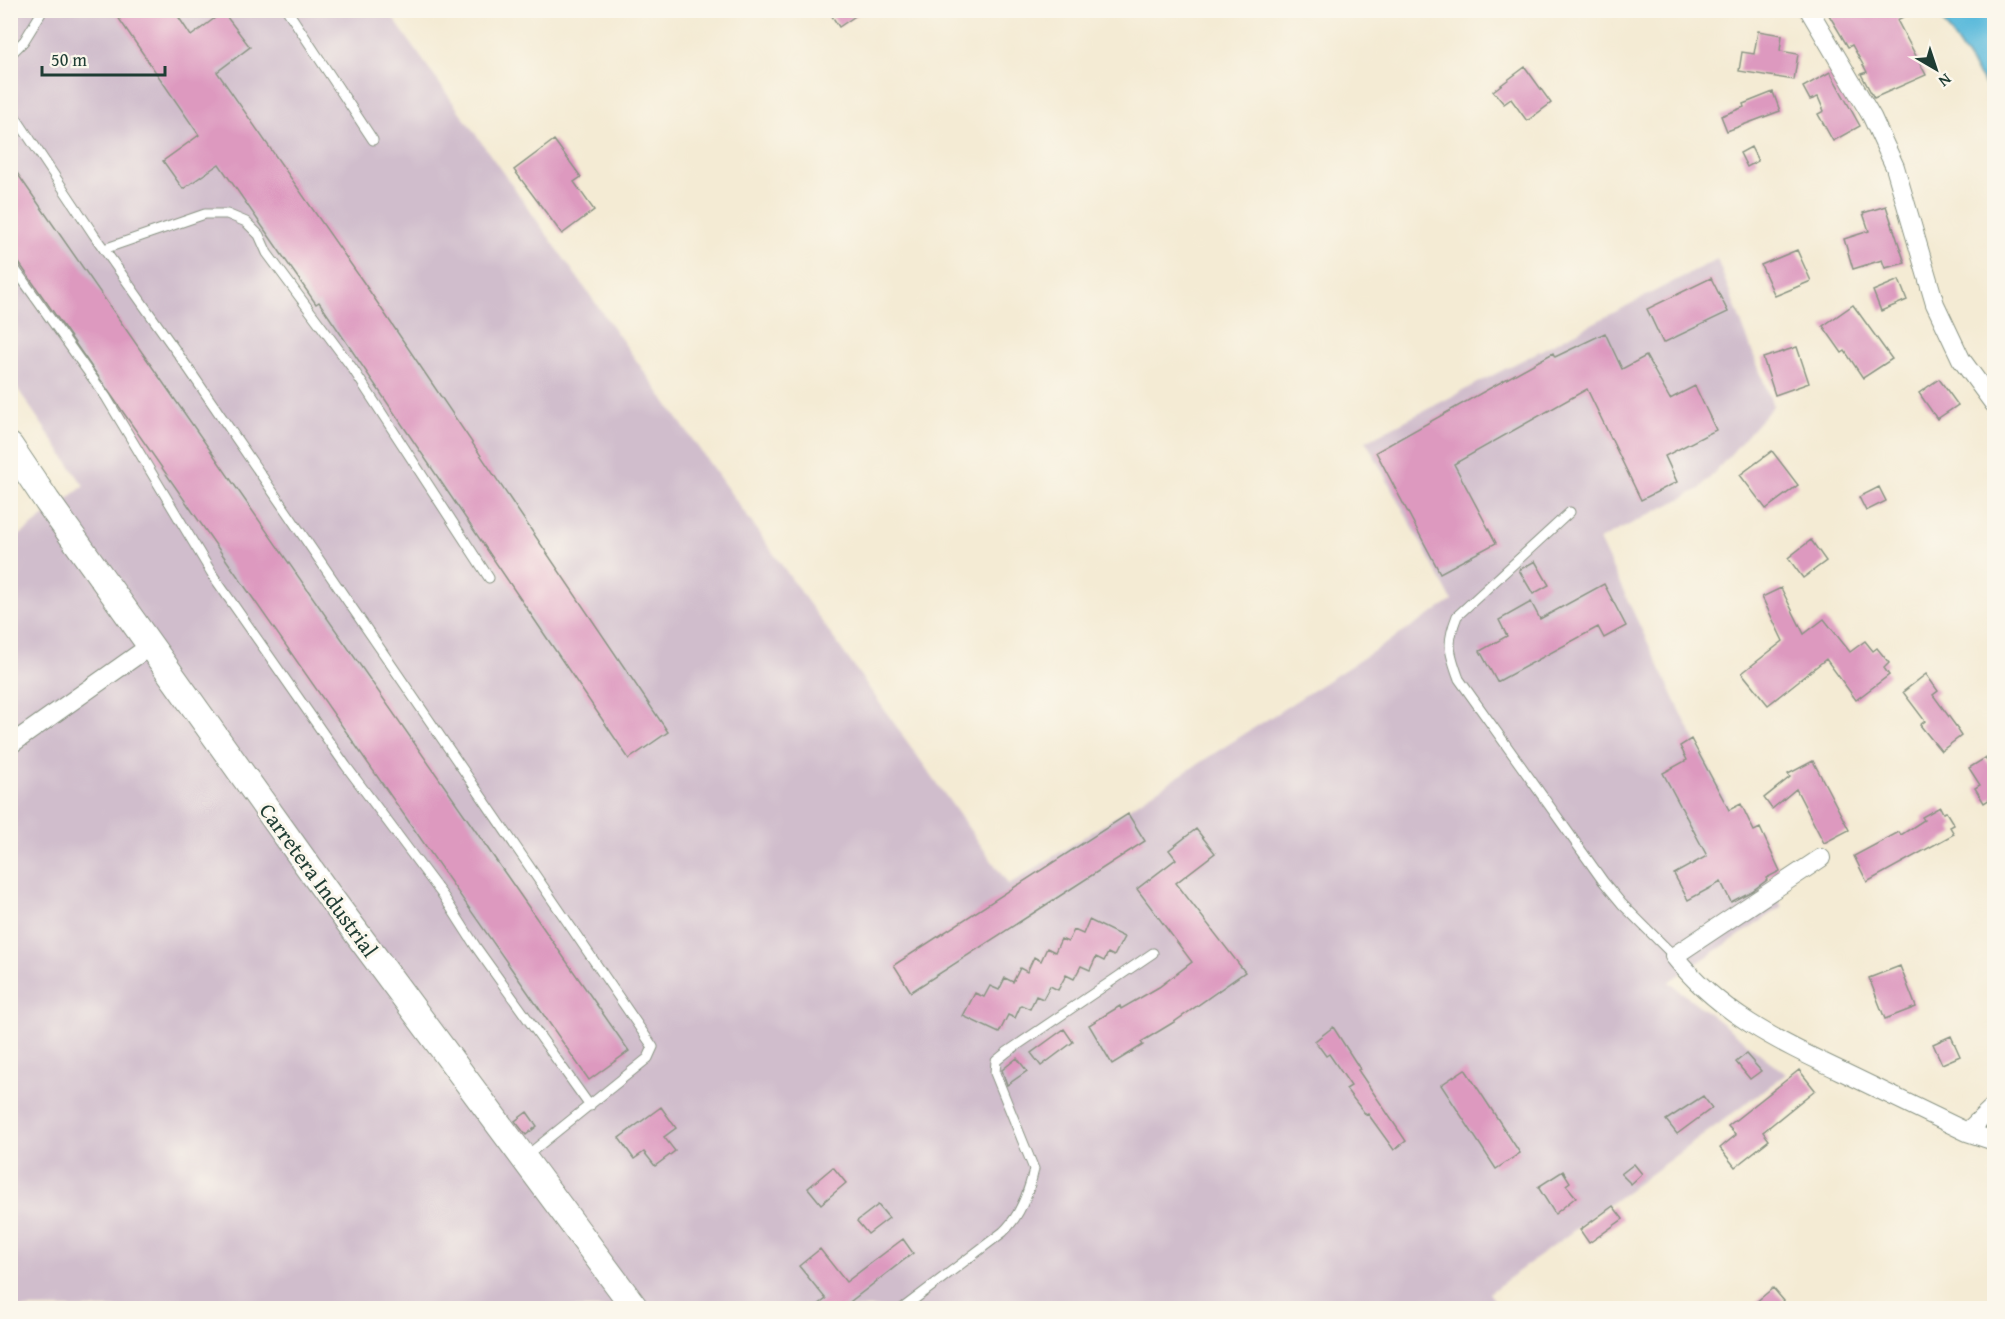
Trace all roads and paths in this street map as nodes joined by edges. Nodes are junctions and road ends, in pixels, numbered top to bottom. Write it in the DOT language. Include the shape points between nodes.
graph roads {
  1 [pos="43,10"];
  2 [pos="286,10"];
  3 [pos="1809,10"];
  4 [pos="10,55"];
  5 [pos="10,110"];
  6 [pos="374,140"];
  7 [pos="104,249"];
  8 [pos="10,262"];
  9 [pos="1995,404"];
  10 [pos="10,446"];
  11 [pos="1570,512"];
  12 [pos="489,578"];
  13 [pos="150,646"];
  14 [pos="10,745"];
  15 [pos="1821,858"];
  16 [pos="1153,953"];
  17 [pos="1674,956"];
  18 [pos="590,1106"];
  19 [pos="1995,1107"];
  20 [pos="1967,1132"];
  21 [pos="1995,1141"];
  22 [pos="523,1159"];
  23 [pos="635,1308"];
  24 [pos="903,1308"];
  1 -- 4 [label="lane" via="24,41"];
  2 -- 6 [label="lane"];
  3 -- 9 [label="street" via="1872,117 1895,167 1935,304 1961,359"];
  5 -- 7 [label="lane"];
  7 -- 12 [label="lane" via="205,214 227,214 246,222 353,369"];
  7 -- 18 [label="lane" via="652,1047 648,1058"];
  8 -- 18 [label="lane" via="106,397 219,584"];
  10 -- 13 [label="main road, Carretera Industrial"];
  11 -- 17 [label="lane" via="1457,616 1449,635 1450,655 1459,679 1603,881"];
  13 -- 14 [label="street"];
  13 -- 22 [label="main road, Carretera Industrial"];
  15 -- 17 [label="street"];
  16 -- 24 [label="lane" via="996,1061 995,1072 1034,1169 1030,1186 1014,1222"];
  17 -- 20 [label="street" via="1725,1008 1754,1027"];
  18 -- 22 [label="lane"];
  19 -- 20 [label="street"];
  20 -- 21 [label="street"];
  22 -- 23 [label="main road, Carretera Industrial"];
}
